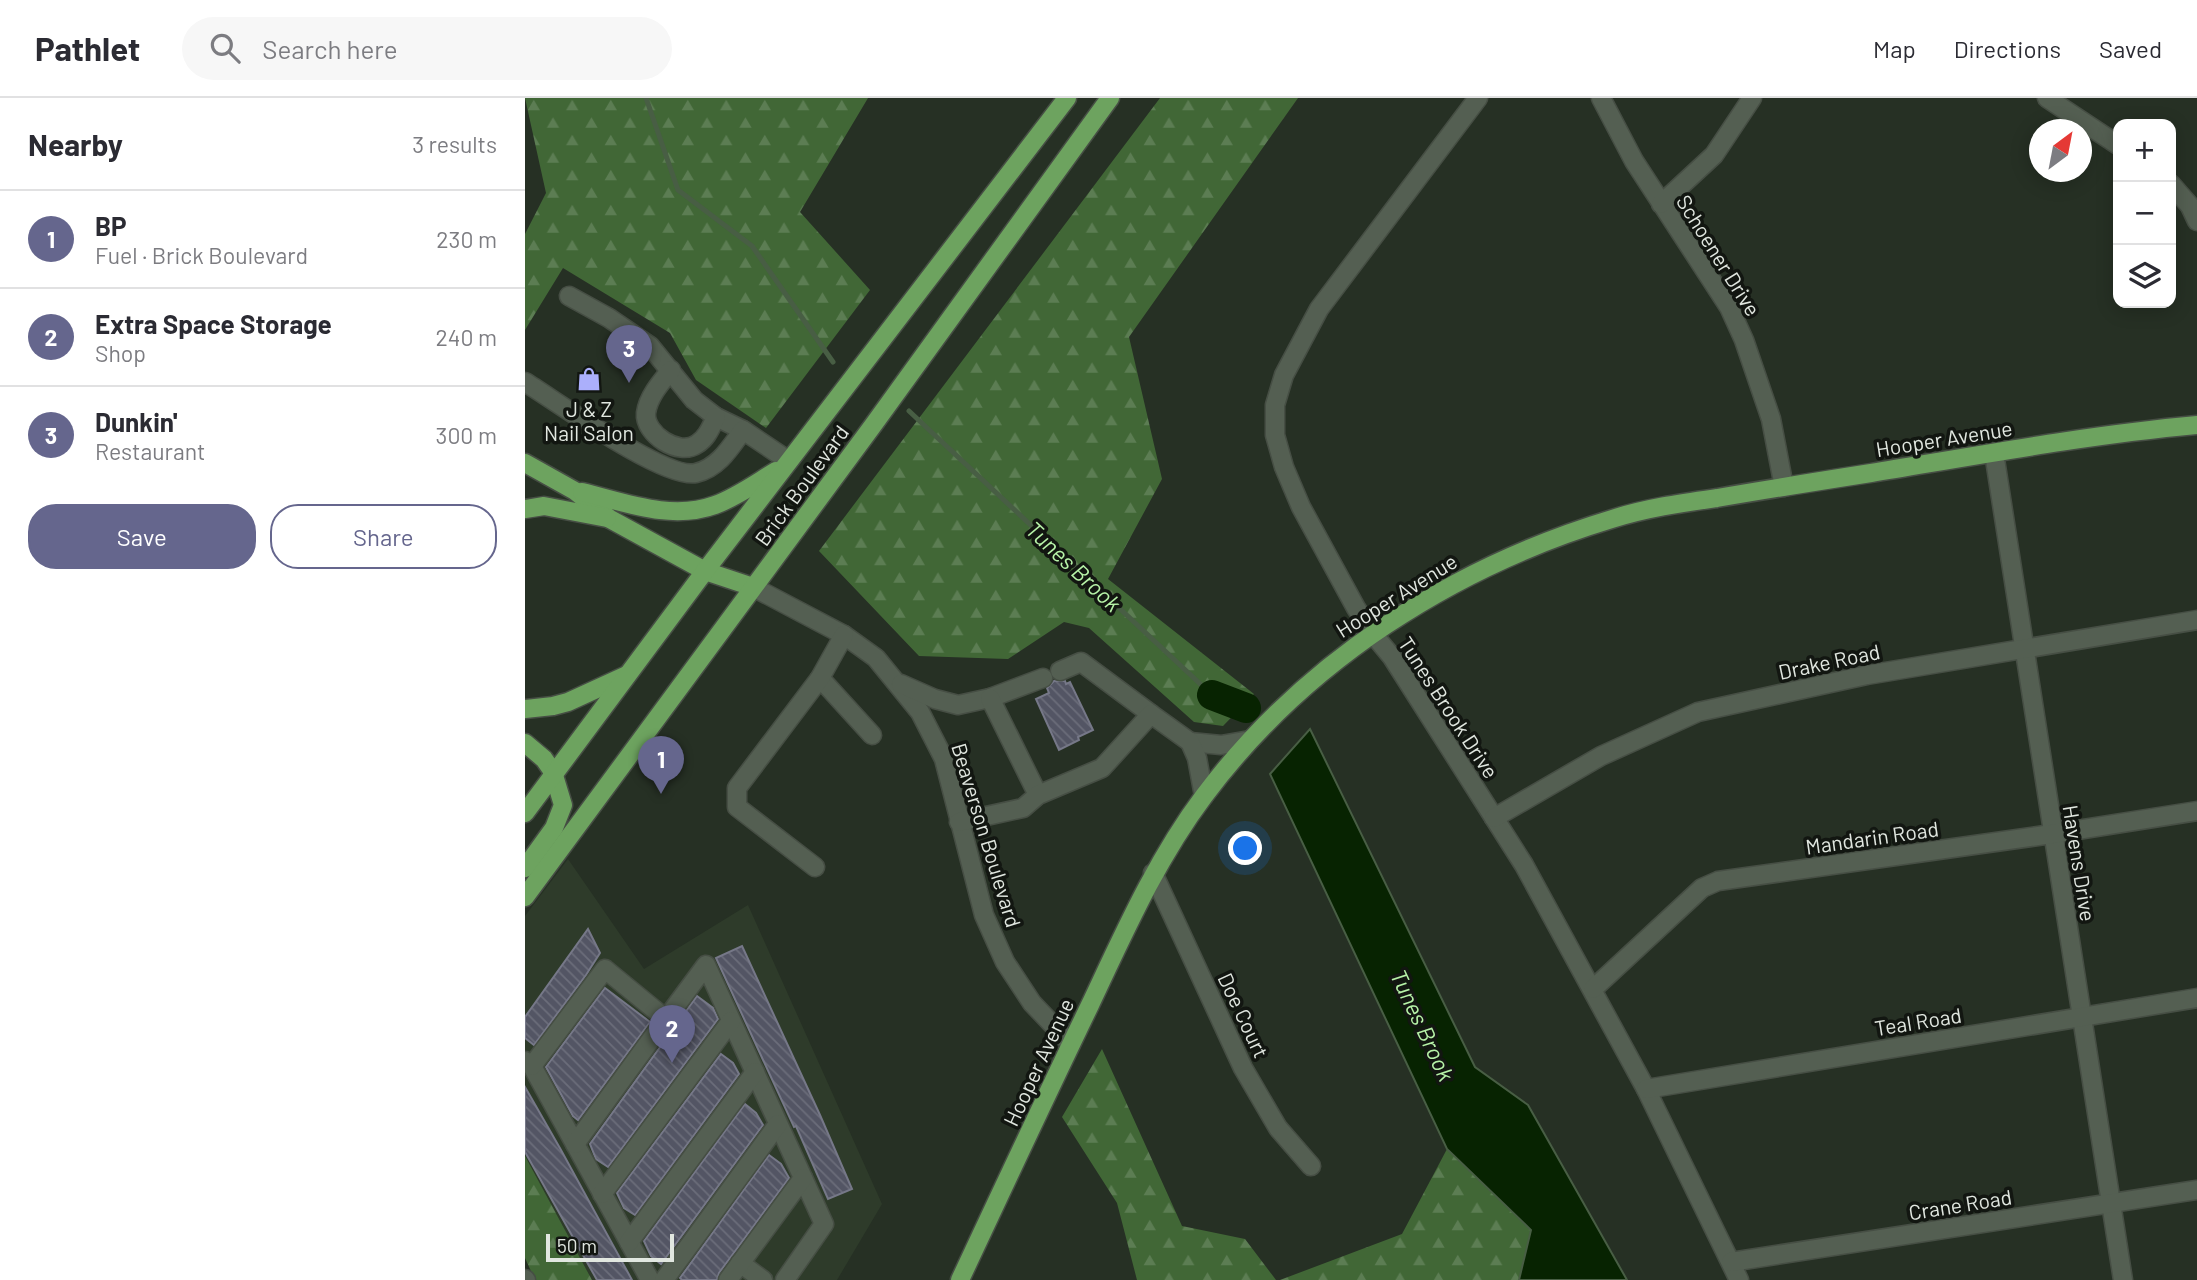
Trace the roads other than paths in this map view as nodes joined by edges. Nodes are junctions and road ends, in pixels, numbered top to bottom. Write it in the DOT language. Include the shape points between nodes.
graph roads {
  1 [pos="1067,98"];
  2 [pos="1109,98"];
  3 [pos="1478,98"];
  4 [pos="1601,98"];
  5 [pos="1752,98"];
  6 [pos="2047,98"];
  7 [pos="2113,142"];
  8 [pos="2176,190"];
  9 [pos="1661,204"];
  10 [pos="2197,221"];
  11 [pos="569,296"];
  12 [pos="671,370"];
  13 [pos="525,382"];
  14 [pos="716,417"];
  15 [pos="2197,425"];
  16 [pos="743,430"];
  17 [pos="664,441"];
  18 [pos="1994,453"];
  19 [pos="654,462"];
  20 [pos="788,462"];
  21 [pos="525,463"];
  22 [pos="1784,487"];
  23 [pos="575,491"];
  24 [pos="525,509"];
  25 [pos="610,519"];
  26 [pos="705,571"];
  27 [pos="753,587"];
  28 [pos="2197,620"];
  29 [pos="1373,634"];
  30 [pos="844,635"];
  31 [pos="2024,649"];
  32 [pos="1060,671"];
  33 [pos="630,673"];
  34 [pos="820,678"];
  35 [pos="1043,678"];
  36 [pos="898,682"];
  37 [pos="990,698"];
  38 [pos="525,709"];
  39 [pos="1151,715"];
  40 [pos="872,735"];
  41 [pos="1250,740"];
  42 [pos="1190,742"];
  43 [pos="525,743"];
  44 [pos="553,772"];
  45 [pos="1038,795"];
  46 [pos="1203,796"];
  47 [pos="2197,811"];
  48 [pos="525,813"];
  49 [pos="1495,818"];
  50 [pos="959,822"];
  51 [pos="2052,834"];
  52 [pos="814,867"];
  53 [pos="525,868"];
  54 [pos="1153,873"];
  55 [pos="525,897"];
  56 [pos="1593,989"];
  57 [pos="2197,998"];
  58 [pos="2080,1018"];
  59 [pos="667,1019"];
  60 [pos="731,1021"];
  61 [pos="1072,1044"];
  62 [pos="528,1063"];
  63 [pos="755,1072"];
  64 [pos="1646,1089"];
  65 [pos="778,1124"];
  66 [pos="575,1144"];
  67 [pos="1311,1166"];
  68 [pos="803,1178"];
  69 [pos="2197,1190"];
  70 [pos="603,1194"];
  71 [pos="2110,1204"];
  72 [pos="629,1242"];
  73 [pos="1731,1262"];
  74 [pos="740,1263"];
  75 [pos="650,1280"];
  76 [pos="664,1280"];
  77 [pos="727,1280"];
  78 [pos="763,1280"];
  79 [pos="785,1280"];
  80 [pos="960,1280"];
  81 [pos="1739,1280"];
  82 [pos="2123,1280"];
  1 -- 20 [label="main road, Brick Boulevard"];
  2 -- 27 [label="main road, Brick Boulevard"];
  3 -- 29 [label="street, Tunes Brook Drive" via="1319,309 1284,375 1275,405 1275,435 1288,477"];
  4 -- 9 [label="street, Schoener Drive"];
  5 -- 9 [label="street" via="1714,155"];
  6 -- 7 [label="street"];
  8 -- 10 [label="street"];
  9 -- 22 [label="street, Schoener Drive" via="1729,307 1744,340 1771,419"];
  11 -- 12 [label="street" via="639,338"];
  12 -- 14 [label="street" via="694,400"];
  12 -- 17 [label="street" via="653,394 646,415 647,426"];
  13 -- 19 [label="street"];
  14 -- 16 [label="street"];
  14 -- 17 [label="street" via="697,445 687,449"];
  15 -- 18 [label="main road, Hooper Avenue"];
  16 -- 19 [label="street" via="708,469 692,474"];
  16 -- 20 [label="street"];
  17 -- 19 [label="street"];
  18 -- 22 [label="main road, Hooper Avenue"];
  18 -- 31 [label="street, Havens Drive"];
  20 -- 23 [label="main road" via="713,506 686,511 659,511"];
  20 -- 26 [label="main road, Brick Boulevard"];
  21 -- 23 [label="main road, Beaverson Boulevard"];
  22 -- 29 [label="main road, Hooper Avenue" via="1616,517 1553,539 1486,566"];
  23 -- 25 [label="main road, Beaverson Boulevard"];
  24 -- 25 [label="main road" via="544,506"];
  25 -- 26 [label="main road, Beaverson Boulevard"];
  26 -- 27 [label="main road, Beaverson Boulevard"];
  26 -- 33 [label="main road, Brick Boulevard"];
  27 -- 30 [label="street, Beaverson Boulevard"];
  27 -- 55 [label="main road, Brick Boulevard"];
  28 -- 31 [label="street, Drake Road"];
  29 -- 41 [label="main road, Hooper Avenue" via="1342,655"];
  29 -- 49 [label="street, Tunes Brook Drive"];
  30 -- 34 [label="street"];
  30 -- 36 [label="street, Beaverson Boulevard" via="876,658"];
  31 -- 49 [label="street, Drake Road" via="1867,675 1698,712 1601,756"];
  31 -- 51 [label="street, Havens Drive"];
  32 -- 39 [label="street" via="1081,662"];
  33 -- 38 [label="main road" via="568,702"];
  33 -- 44 [label="main road, Brick Boulevard"];
  34 -- 40 [label="street"];
  34 -- 52 [label="street" via="737,788 737,807"];
  35 -- 37 [label="street"];
  36 -- 37 [label="street" via="958,705"];
  36 -- 50 [label="street, Beaverson Boulevard" via="921,712 944,759"];
  37 -- 45 [label="street"];
  39 -- 42 [label="street"];
  39 -- 45 [label="street" via="1102,768"];
  41 -- 42 [label="street" via="1221,745"];
  41 -- 46 [label="main road, Hooper Avenue"];
  42 -- 46 [label="street"];
  43 -- 44 [label="main road"];
  44 -- 48 [label="main road, Brick Boulevard"];
  44 -- 53 [label="main road" via="563,805 554,828"];
  45 -- 50 [label="street" via="1023,808"];
  46 -- 54 [label="main road, Hooper Avenue"];
  47 -- 51 [label="street, Mandarin Road"];
  49 -- 56 [label="street, Tunes Brook Drive"];
  50 -- 61 [label="street, Beaverson Boulevard" via="984,915 1005,962 1032,1003"];
  51 -- 56 [label="street, Mandarin Road" via="1718,881 1702,888"];
  51 -- 58 [label="street, Havens Drive"];
  54 -- 61 [label="main road, Hooper Avenue"];
  54 -- 67 [label="street, Doe Court" via="1243,1068 1278,1128"];
  56 -- 64 [label="street, Tunes Brook Drive"];
  57 -- 58 [label="street, Teal Road"];
  58 -- 64 [label="street, Teal Road"];
  58 -- 71 [label="street, Havens Drive"];
  59 -- 60 [label="street" via="706,965"];
  59 -- 62 [label="street" via="605,970"];
  59 -- 66 [label="street"];
  60 -- 63 [label="street"];
  60 -- 70 [label="street"];
  61 -- 80 [label="main road, Hooper Avenue"];
  62 -- 66 [label="street"];
  63 -- 65 [label="street"];
  63 -- 72 [label="street"];
  64 -- 73 [label="street, Tunes Brook Drive"];
  65 -- 68 [label="street"];
  65 -- 76 [label="street"];
  66 -- 70 [label="street"];
  68 -- 74 [label="street"];
  68 -- 79 [label="street" via="824,1224"];
  69 -- 71 [label="street, Crane Road"];
  70 -- 72 [label="street"];
  71 -- 73 [label="street, Crane Road"];
  71 -- 82 [label="street, Havens Drive"];
  72 -- 75 [label="street"];
  73 -- 81 [label="street, Tunes Brook Drive"];
  74 -- 77 [label="street"];
  74 -- 78 [label="street"];
}
